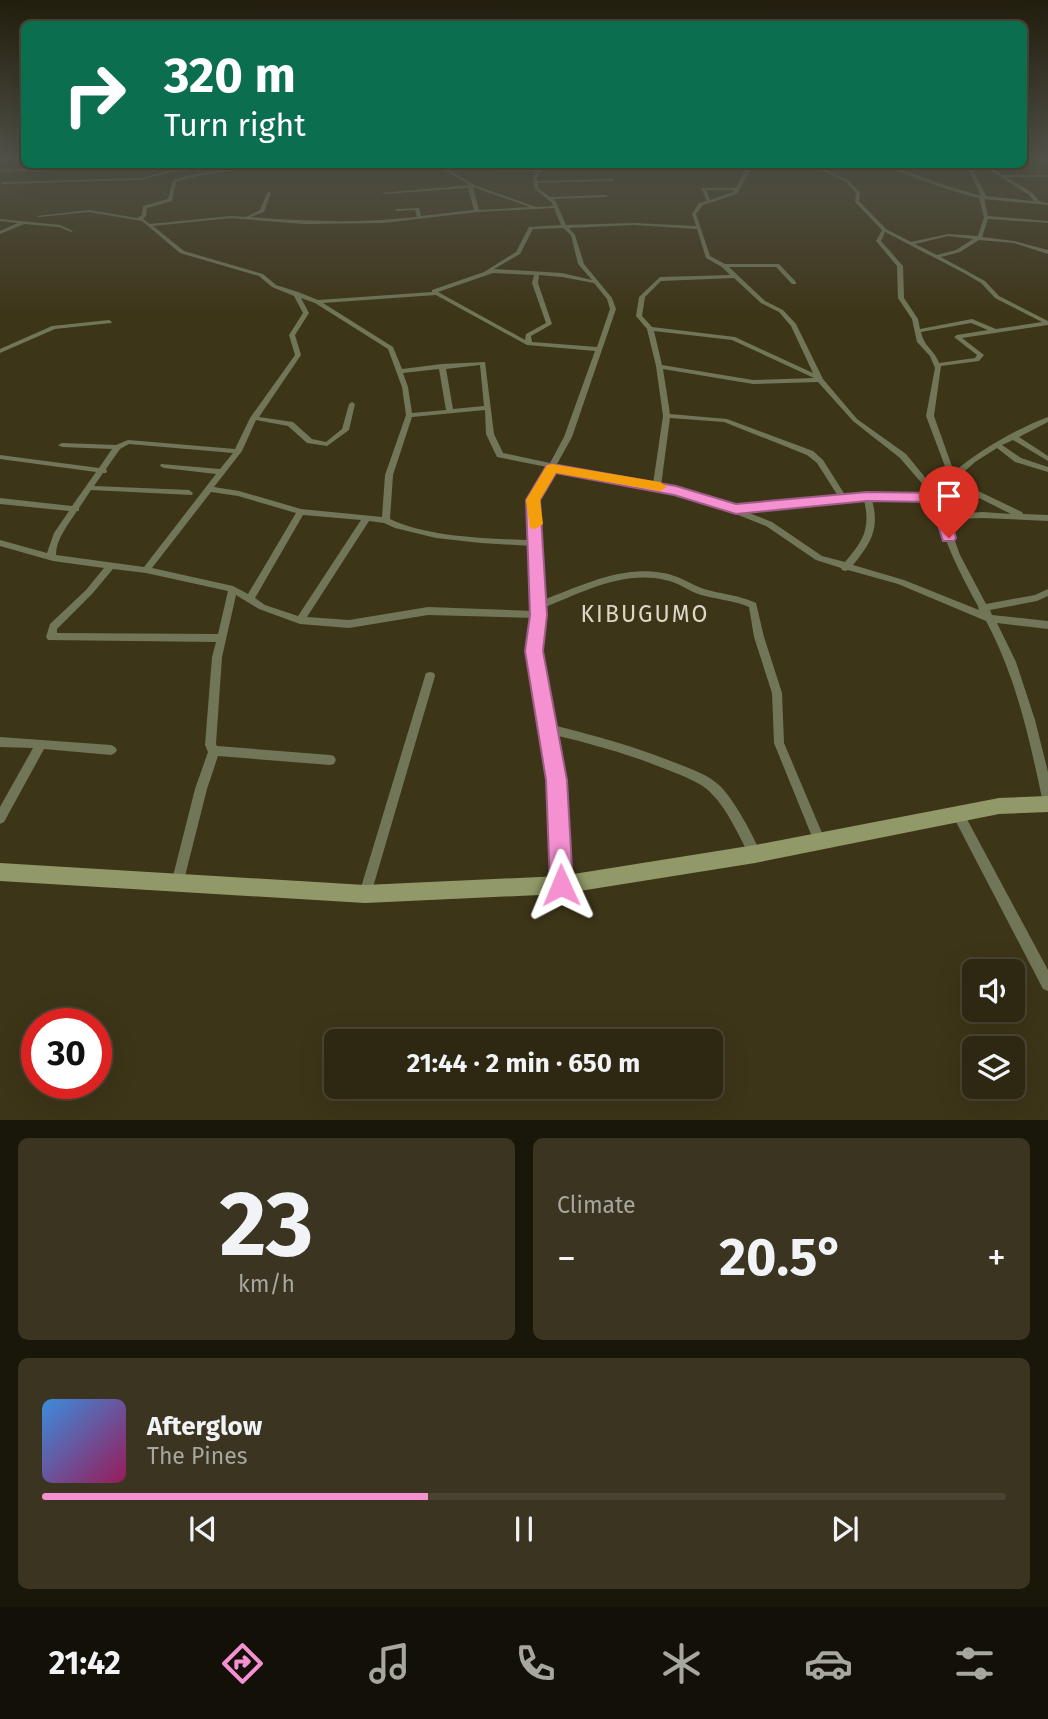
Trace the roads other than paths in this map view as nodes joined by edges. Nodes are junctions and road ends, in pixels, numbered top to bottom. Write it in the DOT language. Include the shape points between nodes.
graph roads {
  1 [pos="49,211"];
  2 [pos="86,211"];
  3 [pos="91,211"];
  4 [pos="145,211"];
  5 [pos="262,211"];
  6 [pos="418,211"];
  7 [pos="474,211"];
  8 [pos="558,211"];
  9 [pos="695,211"];
  10 [pos="867,211"];
  11 [pos="985,211"];
  12 [pos="39,216"];
  13 [pos="419,217"];
  14 [pos="986,217"];
  15 [pos="243,218"];
  16 [pos="138,219"];
  17 [pos="0,220"];
  18 [pos="262,220"];
  19 [pos="25,221"];
  20 [pos="1048,222"];
  21 [pos="150,225"];
  22 [pos="566,227"];
  23 [pos="697,228"];
  24 [pos="884,230"];
  25 [pos="71,231"];
  26 [pos="0,233"];
  27 [pos="979,239"];
  28 [pos="909,243"];
  29 [pos="1048,252"];
  30 [pos="937,257"];
  31 [pos="724,266"];
  32 [pos="486,272"];
  33 [pos="537,273"];
  34 [pos="735,276"];
  35 [pos="592,282"];
  36 [pos="794,282"];
  37 [pos="296,292"];
  38 [pos="430,292"];
  39 [pos="317,302"];
  40 [pos="109,323"];
  41 [pos="1048,323"];
  42 [pos="650,329"];
  43 [pos="918,331"];
  44 [pos="995,331"];
  45 [pos="529,344"];
  46 [pos="599,349"];
  47 [pos="0,351"];
  48 [pos="937,365"];
  49 [pos="442,366"];
  50 [pos="659,366"];
  51 [pos="400,371"];
  52 [pos="818,378"];
  53 [pos="352,404"];
  54 [pos="488,408"];
  55 [pos="450,411"];
  56 [pos="409,415"];
  57 [pos="667,416"];
  58 [pos="254,418"];
  59 [pos="1048,420"];
  60 [pos="1014,437"];
  61 [pos="62,445"];
  62 [pos="997,445"];
  63 [pos="117,447"];
  64 [pos="238,451"];
  65 [pos="0,457"];
  66 [pos="1048,459"];
  67 [pos="164,466"];
  68 [pos="552,468"];
  69 [pos="1048,470"];
  70 [pos="103,471"];
  71 [pos="221,472"];
  72 [pos="950,478"];
  73 [pos="657,486"];
  74 [pos="92,488"];
  75 [pos="208,489"];
  76 [pos="189,493"];
  77 [pos="867,497"];
  78 [pos="937,497"];
  79 [pos="843,498"];
  80 [pos="0,501"];
  81 [pos="76,509"];
  82 [pos="736,509"];
  83 [pos="301,512"];
  84 [pos="1023,516"];
  85 [pos="941,517"];
  86 [pos="367,518"];
  87 [pos="1048,518"];
  88 [pos="386,520"];
  89 [pos="0,543"];
  90 [pos="537,544"];
  91 [pos="53,558"];
  92 [pos="111,565"];
  93 [pos="845,568"];
  94 [pos="146,570"];
  95 [pos="233,589"];
  96 [pos="1048,592"];
  97 [pos="250,599"];
  98 [pos="982,608"];
  99 [pos="538,610"];
  100 [pos="988,618"];
  101 [pos="300,620"];
  102 [pos="1048,625"];
  103 [pos="221,638"];
  104 [pos="430,677"];
  105 [pos="547,728"];
  106 [pos="0,742"];
  107 [pos="40,744"];
  108 [pos="111,750"];
  109 [pos="214,751"];
  110 [pos="330,760"];
  111 [pos="1048,798"];
  112 [pos="1048,804"];
  113 [pos="958,814"];
  114 [pos="0,818"];
  115 [pos="819,840"];
  116 [pos="755,854"];
  117 [pos="0,872"];
  118 [pos="177,884"];
  119 [pos="561,885"];
  120 [pos="365,894"];
  121 [pos="1048,984"];
  1 -- 12 [label="street"];
  2 -- 12 [label="street"];
  3 -- 16 [label="street"];
  4 -- 16 [label="street"];
  5 -- 15 [label="street"];
  5 -- 18 [label="street"];
  6 -- 13 [label="street"];
  7 -- 13 [label="street"];
  8 -- 22 [label="street"];
  9 -- 23 [label="street"];
  10 -- 24 [label="street"];
  11 -- 14 [label="street"];
  12 -- 19 [label="street"];
  13 -- 18 [label="street" via="383,222"];
  14 -- 20 [label="street"];
  14 -- 27 [label="street"];
  15 -- 18 [label="street"];
  15 -- 21 [label="street"];
  16 -- 21 [label="street"];
  17 -- 19 [label="street"];
  19 -- 25 [label="street"];
  19 -- 26 [label="street"];
  21 -- 37 [label="street" via="182,252 261,275 274,286"];
  22 -- 23 [label="street" via="634,224"];
  22 -- 32 [label="street" via="528,229 518,253"];
  22 -- 35 [label="street"];
  23 -- 31 [label="street" via="708,257"];
  24 -- 28 [label="street"];
  24 -- 43 [label="street" via="878,241 900,266 901,298"];
  27 -- 28 [label="street" via="944,235"];
  27 -- 29 [label="street" via="1014,242"];
  27 -- 30 [label="street"];
  28 -- 30 [label="street"];
  30 -- 41 [label="street" via="983,282 1004,302"];
  31 -- 34 [label="street"];
  31 -- 36 [label="street" via="776,265"];
  32 -- 33 [label="street"];
  32 -- 38 [label="street"];
  33 -- 35 [label="street"];
  33 -- 45 [label="street" via="535,283 549,324 528,335"];
  34 -- 42 [label="street" via="660,279 642,297 639,316"];
  34 -- 52 [label="street" via="794,325"];
  35 -- 46 [label="street" via="610,299 613,309"];
  37 -- 39 [label="street"];
  37 -- 58 [label="street" via="306,313 292,335 298,355"];
  38 -- 39 [label="street"];
  38 -- 45 [label="street" via="442,294"];
  39 -- 51 [label="street" via="386,342"];
  40 -- 47 [label="street" via="54,327"];
  41 -- 44 [label="street"];
  42 -- 50 [label="street"];
  42 -- 52 [label="street" via="733,338"];
  43 -- 44 [label="street" via="972,321"];
  43 -- 48 [label="street" via="920,342"];
  44 -- 48 [label="street" via="957,337 976,348 981,355 976,360"];
  45 -- 46 [label="street"];
  46 -- 68 [label="street"];
  48 -- 72 [label="street" via="930,416"];
  49 -- 51 [label="street"];
  49 -- 54 [label="street" via="483,363"];
  49 -- 55 [label="street"];
  50 -- 52 [label="street" via="753,382"];
  50 -- 57 [label="street"];
  51 -- 56 [label="street"];
  52 -- 78 [label="street" via="855,420 903,456"];
  53 -- 58 [label="street" via="345,430 327,444 310,441 290,424"];
  54 -- 55 [label="street"];
  54 -- 68 [label="street" via="490,434 499,456"];
  55 -- 56 [label="street"];
  56 -- 88 [label="street" via="389,475"];
  57 -- 73 [label="street"];
  57 -- 79 [label="street" via="725,421 810,453"];
  58 -- 64 [label="street"];
  59 -- 60 [label="street"];
  60 -- 62 [label="street"];
  60 -- 66 [label="street"];
  61 -- 63 [label="street"];
  62 -- 69 [label="street" via="1018,460"];
  62 -- 72 [label="street"];
  63 -- 64 [label="street" via="128,442"];
  63 -- 70 [label="street"];
  64 -- 71 [label="street"];
  65 -- 70 [label="street"];
  67 -- 71 [label="street"];
  68 -- 73 [label="street"];
  68 -- 90 [label="street" via="533,500"];
  70 -- 74 [label="street"];
  71 -- 75 [label="street"];
  72 -- 78 [label="street"];
  72 -- 84 [label="street"];
  73 -- 82 [label="street"];
  74 -- 76 [label="street"];
  74 -- 81 [label="street"];
  75 -- 83 [label="street"];
  75 -- 94 [label="street"];
  77 -- 78 [label="street"];
  77 -- 79 [label="street"];
  77 -- 93 [label="street" via="872,529"];
  78 -- 85 [label="street"];
  79 -- 82 [label="street"];
  80 -- 81 [label="street"];
  81 -- 91 [label="street" via="58,533"];
  82 -- 93 [label="street" via="769,524 810,554"];
  83 -- 86 [label="street"];
  83 -- 97 [label="street"];
  84 -- 85 [label="street"];
  84 -- 87 [label="street"];
  85 -- 98 [label="street"];
  86 -- 88 [label="street"];
  86 -- 101 [label="street"];
  88 -- 90 [label="street" via="474,541"];
  89 -- 91 [label="street"];
  90 -- 99 [label="street"];
  91 -- 92 [label="street"];
  92 -- 94 [label="street"];
  92 -- 103 [label="street" via="53,626 51,637"];
  93 -- 100 [label="street" via="901,582"];
  94 -- 95 [label="street"];
  95 -- 97 [label="street"];
  95 -- 103 [label="street"];
  96 -- 98 [label="street"];
  97 -- 101 [label="street"];
  98 -- 100 [label="street"];
  99 -- 101 [label="street" via="428,611 349,624"];
  99 -- 105 [label="street" via="534,651"];
  99 -- 115 [label="street" via="591,584 650,575 753,605 758,637 777,693 779,743"];
  100 -- 102 [label="street"];
  100 -- 111 [label="street" via="1003,644 1026,708"];
  103 -- 109 [label="street" via="210,734"];
  104 -- 120 [label="street"];
  105 -- 116 [label="street" via="698,776 715,789"];
  105 -- 119 [label="street" via="557,780"];
  106 -- 107 [label="street"];
  107 -- 108 [label="street"];
  107 -- 114 [label="street"];
  109 -- 110 [label="street"];
  109 -- 118 [label="street"];
  112 -- 113 [label="main road"];
  113 -- 115 [label="main road"];
  113 -- 121 [label="street"];
  115 -- 116 [label="main road"];
  116 -- 119 [label="main road"];
  117 -- 118 [label="main road"];
  118 -- 120 [label="main road"];
  119 -- 120 [label="main road"];
}
